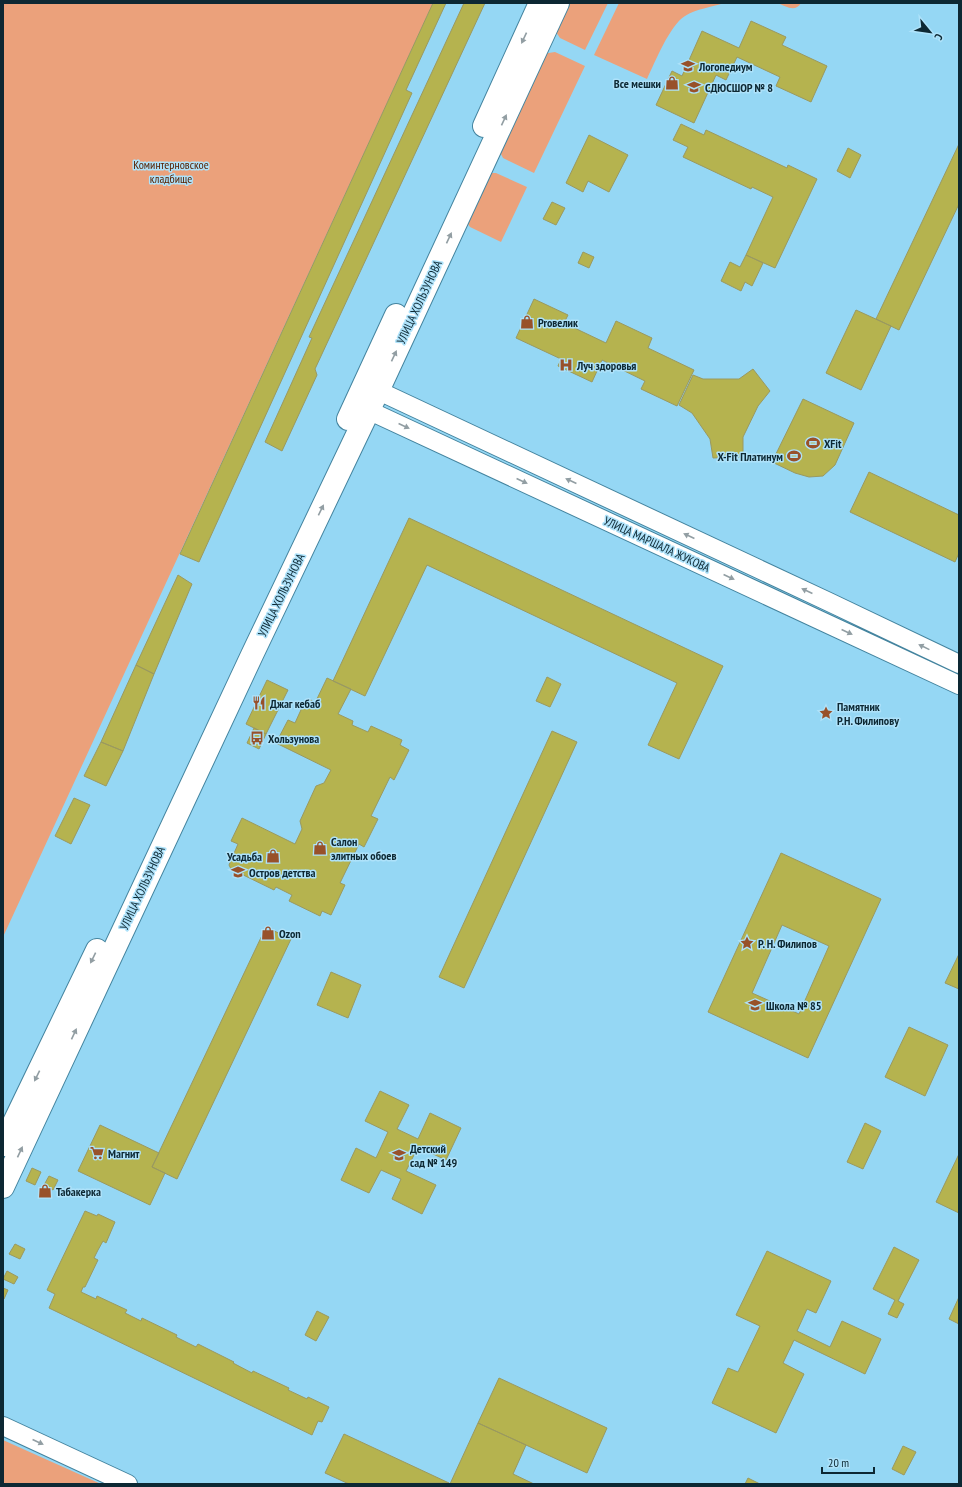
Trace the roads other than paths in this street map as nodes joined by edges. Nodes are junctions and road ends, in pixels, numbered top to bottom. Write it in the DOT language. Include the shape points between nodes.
graph roads {
  1 [pos="540,3"];
  2 [pos="558,3"];
  3 [pos="366,397"];
  4 [pos="959,664"];
  5 [pos="959,685"];
  6 [pos="3,1145"];
  7 [pos="3,1187"];
  8 [pos="3,1426"];
  9 [pos="128,1484"];
  1 -- 3 [label="main road, УЛИЦА ХОЛЬЗУНОВА, one-way"];
  3 -- 2 [label="main road, УЛИЦА ХОЛЬЗУНОВА, one-way"];
  4 -- 3 [label="street, УЛИЦА МАРШАЛА ЖУКОВА, one-way" via="745,562"];
  3 -- 5 [label="street, УЛИЦА МАРШАЛА ЖУКОВА, one-way"];
  3 -- 6 [label="main road, УЛИЦА ХОЛЬЗУНОВА, one-way"];
  7 -- 3 [label="main road, УЛИЦА ХОЛЬЗУНОВА, one-way"];
  8 -- 9 [label="street, one-way"];
}
